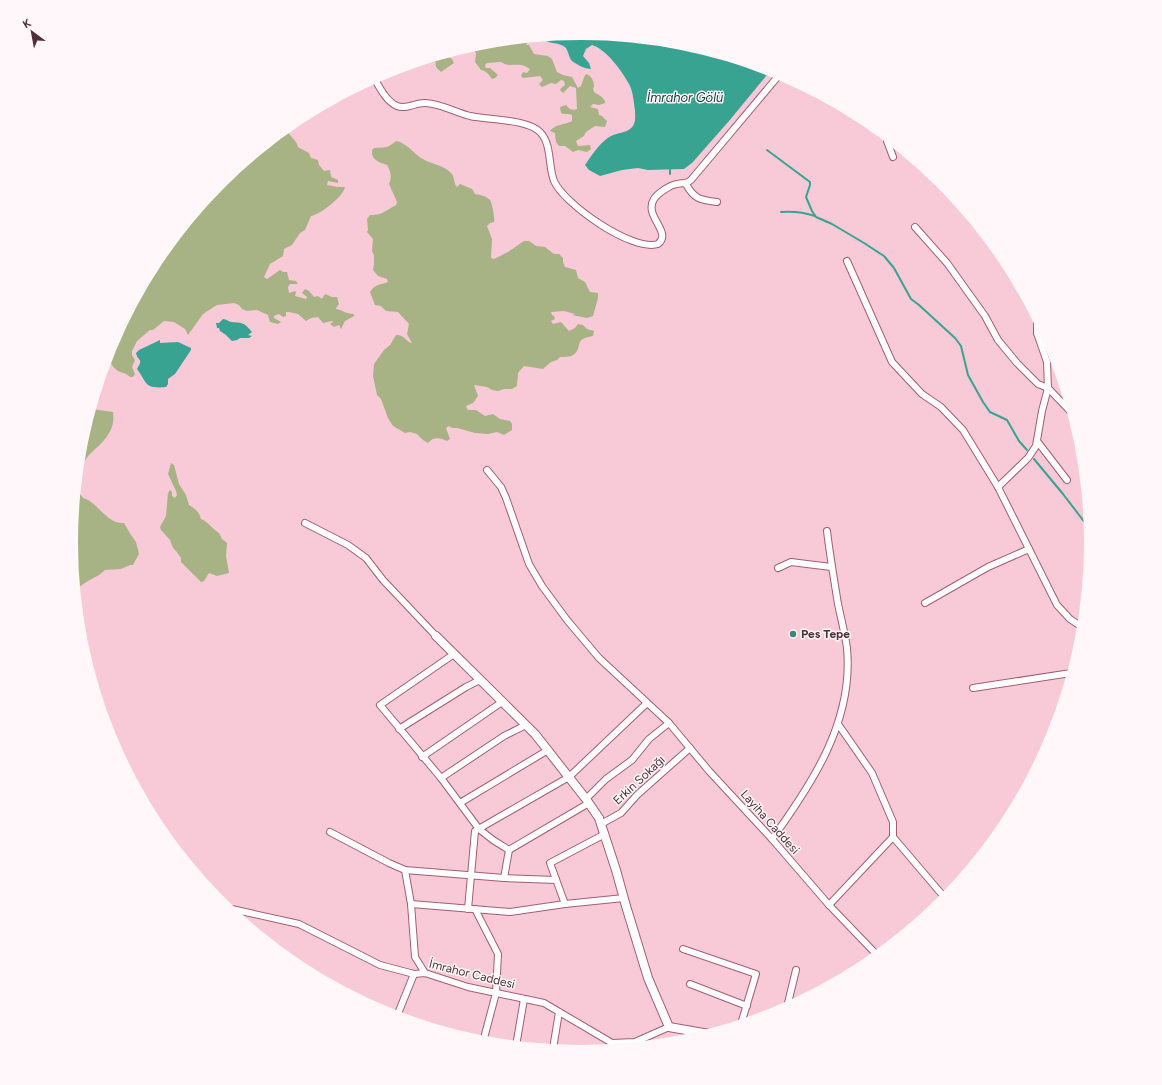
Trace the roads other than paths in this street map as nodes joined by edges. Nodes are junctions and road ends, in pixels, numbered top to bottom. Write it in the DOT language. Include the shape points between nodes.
graph roads {
  1 [pos="776,79"];
  2 [pos="378,83"];
  3 [pos="889,145"];
  4 [pos="893,157"];
  5 [pos="686,184"];
  6 [pos="717,202"];
  7 [pos="915,227"];
  8 [pos="847,261"];
  9 [pos="1037,333"];
  10 [pos="1048,388"];
  11 [pos="1064,405"];
  12 [pos="1037,441"];
  13 [pos="487,470"];
  14 [pos="1067,480"];
  15 [pos="998,487"];
  16 [pos="305,523"];
  17 [pos="827,531"];
  18 [pos="1029,549"];
  19 [pos="831,567"];
  20 [pos="778,568"];
  21 [pos="925,603"];
  22 [pos="1077,623"];
  23 [pos="436,636"];
  24 [pos="454,654"];
  25 [pos="1066,674"];
  26 [pos="480,680"];
  27 [pos="973,688"];
  28 [pos="502,702"];
  29 [pos="647,703"];
  30 [pos="669,723"];
  31 [pos="838,724"];
  32 [pos="526,725"];
  33 [pos="399,729"];
  34 [pos="690,748"];
  35 [pos="548,750"];
  36 [pos="422,757"];
  37 [pos="569,776"];
  38 [pos="441,778"];
  39 [pos="588,801"];
  40 [pos="460,803"];
  41 [pos="601,824"];
  42 [pos="479,828"];
  43 [pos="330,832"];
  44 [pos="605,834"];
  45 [pos="893,837"];
  46 [pos="772,839"];
  47 [pos="509,850"];
  48 [pos="405,870"];
  49 [pos="470,874"];
  50 [pos="504,878"];
  51 [pos="556,880"];
  52 [pos="941,893"];
  53 [pos="624,898"];
  54 [pos="411,904"];
  55 [pos="565,904"];
  56 [pos="829,905"];
  57 [pos="468,909"];
  58 [pos="475,909"];
  59 [pos="240,911"];
  60 [pos="683,949"];
  61 [pos="873,951"];
  62 [pos="796,970"];
  63 [pos="425,973"];
  64 [pos="414,974"];
  65 [pos="690,984"];
  66 [pos="496,993"];
  67 [pos="524,999"];
  68 [pos="789,1000"];
  69 [pos="746,1006"];
  70 [pos="399,1011"];
  71 [pos="559,1012"];
  72 [pos="743,1018"];
  73 [pos="669,1027"];
  74 [pos="695,1032"];
  75 [pos="486,1035"];
  76 [pos="517,1041"];
  77 [pos="639,1042"];
  78 [pos="621,1043"];
  79 [pos="554,1044"];
  1 -- 5 [label="street"];
  2 -- 5 [label="street" via="389,100 400,107 406,108 418,103 432,104 470,116 529,126 539,131 544,137 554,181 560,191 587,215 629,240 649,245 661,242 662,233 651,211 654,199 674,184"];
  3 -- 4 [label="street"];
  5 -- 6 [label="street" via="690,192 701,200"];
  7 -- 10 [label="street" via="947,263 985,316 998,340 1017,363 1038,384"];
  8 -- 15 [label="street" via="892,362 922,394 941,407 963,430"];
  9 -- 10 [label="street" via="1047,362"];
  10 -- 11 [label="street"];
  10 -- 12 [label="street"];
  12 -- 14 [label="street"];
  12 -- 15 [label="street" via="1028,458"];
  13 -- 29 [label="street, Layiha Caddesi" via="501,487 529,564 542,586 599,658"];
  15 -- 18 [label="street"];
  16 -- 23 [label="street" via="348,545 366,558 383,580"];
  17 -- 19 [label="street"];
  18 -- 21 [label="street" via="988,568"];
  18 -- 22 [label="street" via="1057,605"];
  19 -- 20 [label="street" via="791,562"];
  19 -- 31 [label="street" via="847,648 848,680"];
  23 -- 24 [label="street"];
  24 -- 26 [label="street"];
  24 -- 33 [label="street" via="380,705"];
  25 -- 27 [label="street"];
  26 -- 28 [label="street"];
  26 -- 33 [label="street"];
  28 -- 32 [label="street"];
  28 -- 36 [label="street"];
  29 -- 30 [label="street, Layiha Caddesi"];
  29 -- 37 [label="street"];
  30 -- 34 [label="street, Layiha Caddesi"];
  30 -- 39 [label="street" via="649,739 632,760 606,779"];
  31 -- 45 [label="street" via="872,773 893,822"];
  31 -- 46 [label="street" via="819,768 797,805"];
  32 -- 35 [label="street"];
  32 -- 38 [label="street" via="504,736"];
  33 -- 36 [label="street"];
  34 -- 41 [label="street, Erkin Sokağı" via="637,795 621,813"];
  34 -- 46 [label="street, Layiha Caddesi"];
  35 -- 37 [label="street"];
  35 -- 40 [label="street"];
  36 -- 38 [label="street"];
  37 -- 39 [label="street"];
  37 -- 42 [label="street"];
  38 -- 40 [label="street"];
  39 -- 41 [label="street"];
  39 -- 47 [label="street"];
  40 -- 42 [label="street"];
  41 -- 44 [label="street"];
  42 -- 47 [label="street"];
  42 -- 49 [label="street" via="475,831"];
  43 -- 48 [label="street"];
  44 -- 51 [label="street" via="550,863"];
  44 -- 53 [label="street"];
  45 -- 52 [label="street"];
  45 -- 56 [label="street"];
  46 -- 56 [label="street, Layiha Caddesi"];
  47 -- 50 [label="street"];
  48 -- 49 [label="street"];
  48 -- 54 [label="street"];
  49 -- 50 [label="street"];
  49 -- 57 [label="street"];
  50 -- 51 [label="street"];
  51 -- 55 [label="street"];
  53 -- 55 [label="street"];
  53 -- 73 [label="street" via="648,978"];
  54 -- 57 [label="street"];
  54 -- 63 [label="street" via="415,957"];
  55 -- 58 [label="street" via="510,912"];
  56 -- 61 [label="street, Layiha Caddesi"];
  57 -- 58 [label="street"];
  58 -- 66 [label="street" via="498,954"];
  59 -- 64 [label="street, İmrahor Caddesi" via="299,924 380,965"];
  60 -- 69 [label="street" via="756,974"];
  62 -- 68 [label="street"];
  63 -- 64 [label="street, İmrahor Caddesi"];
  63 -- 66 [label="street, İmrahor Caddesi"];
  64 -- 70 [label="street"];
  65 -- 69 [label="street"];
  66 -- 67 [label="street, İmrahor Caddesi"];
  66 -- 75 [label="street"];
  67 -- 71 [label="street, İmrahor Caddesi" via="544,1003"];
  67 -- 76 [label="street"];
  69 -- 72 [label="street"];
  71 -- 78 [label="street, İmrahor Caddesi" via="612,1043"];
  71 -- 79 [label="street"];
  73 -- 74 [label="street"];
  73 -- 77 [label="street, İmrahor Caddesi"];
}
